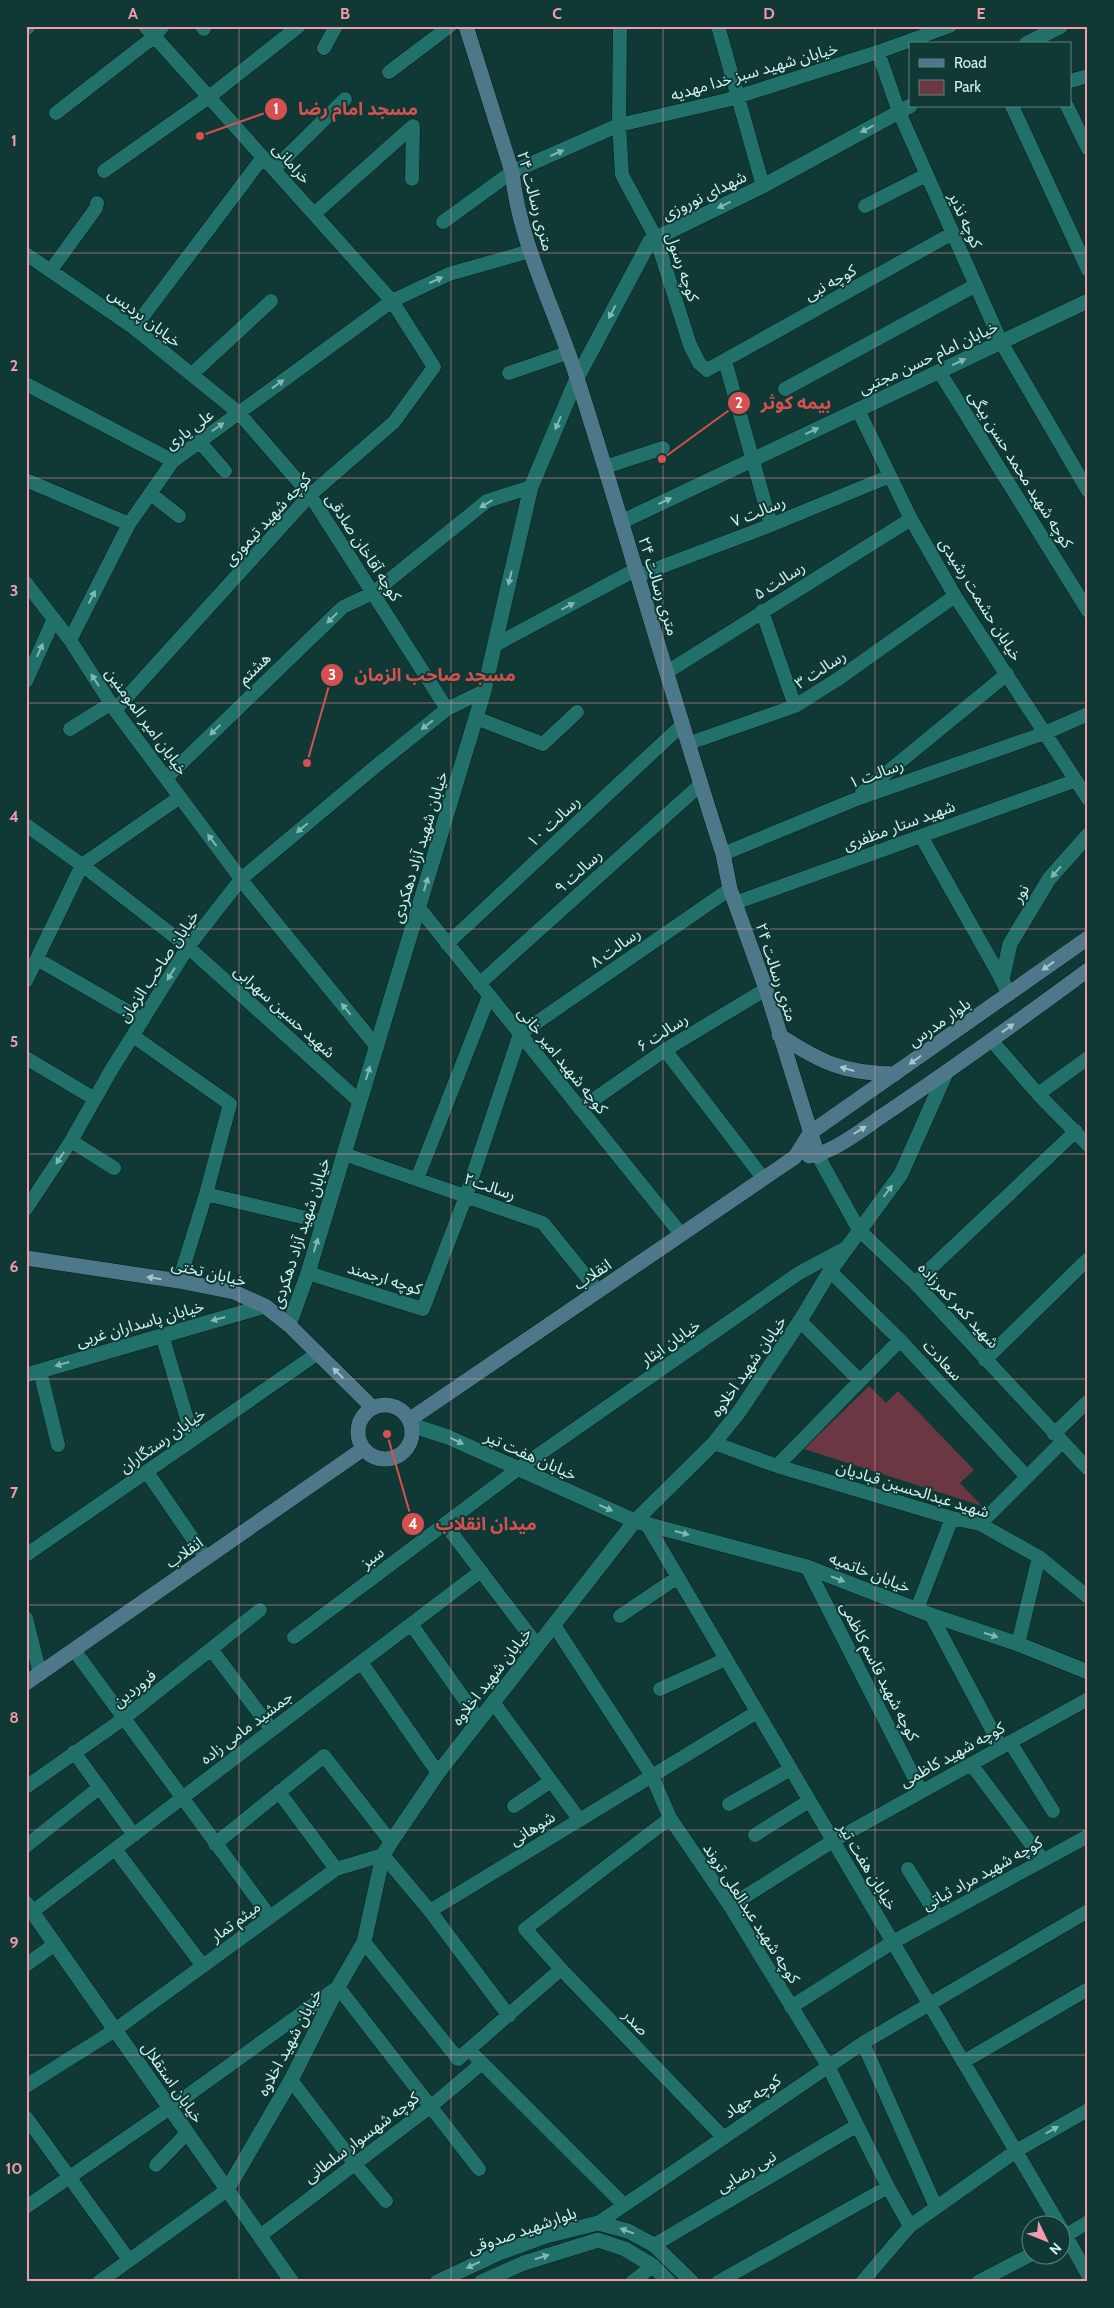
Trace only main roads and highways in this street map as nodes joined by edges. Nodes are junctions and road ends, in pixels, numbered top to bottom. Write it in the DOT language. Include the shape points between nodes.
graph roads {
  1 [pos="466,26"];
  2 [pos="1088,938"];
  3 [pos="1066,953"];
  4 [pos="1084,973"];
  5 [pos="779,1035"];
  6 [pos="895,1074"];
  7 [pos="810,1133"];
  8 [pos="818,1156"];
  9 [pos="795,1157"];
  10 [pos="26,1258"];
  11 [pos="372,1408"];
  12 [pos="410,1423"];
  13 [pos="363,1449"];
  14 [pos="26,1683"];
  1 -- 5 [label="main road, ۲۴ متری رسالت" via="512,172 514,195 530,251 577,378 690,744 733,896"];
  2 -- 3 [label="main road, بلوار مدرس"];
  3 -- 4 [label="main road"];
  3 -- 6 [label="main road, بلوار مدرس, one-way"];
  8 -- 4 [label="main road, one-way" via="946,1073"];
  6 -- 5 [label="main road, one-way" via="869,1074 834,1066 810,1056"];
  5 -- 7 [label="main road, ۲۴ متری رسالت"];
  6 -- 7 [label="main road, بلوار مدرس"];
  7 -- 8 [label="main road, ۲۴ متری رسالت"];
  7 -- 9 [label="main road, انقلاب"];
  8 -- 9 [label="main road"];
  9 -- 12 [label="main road, انقلاب"];
  11 -- 10 [label="main road, خیابان تختی, one-way" via="289,1325 265,1306 234,1292"];
  11 -- 12 [label="main road" via="385,1404 392,1406 405,1413"];
  11 -- 13 [label="main road" via="358,1423 358,1441"];
  12 -- 13 [label="main road" via="410,1444 397,1457 378,1459"];
  13 -- 14 [label="main road, انقلاب"];
}
